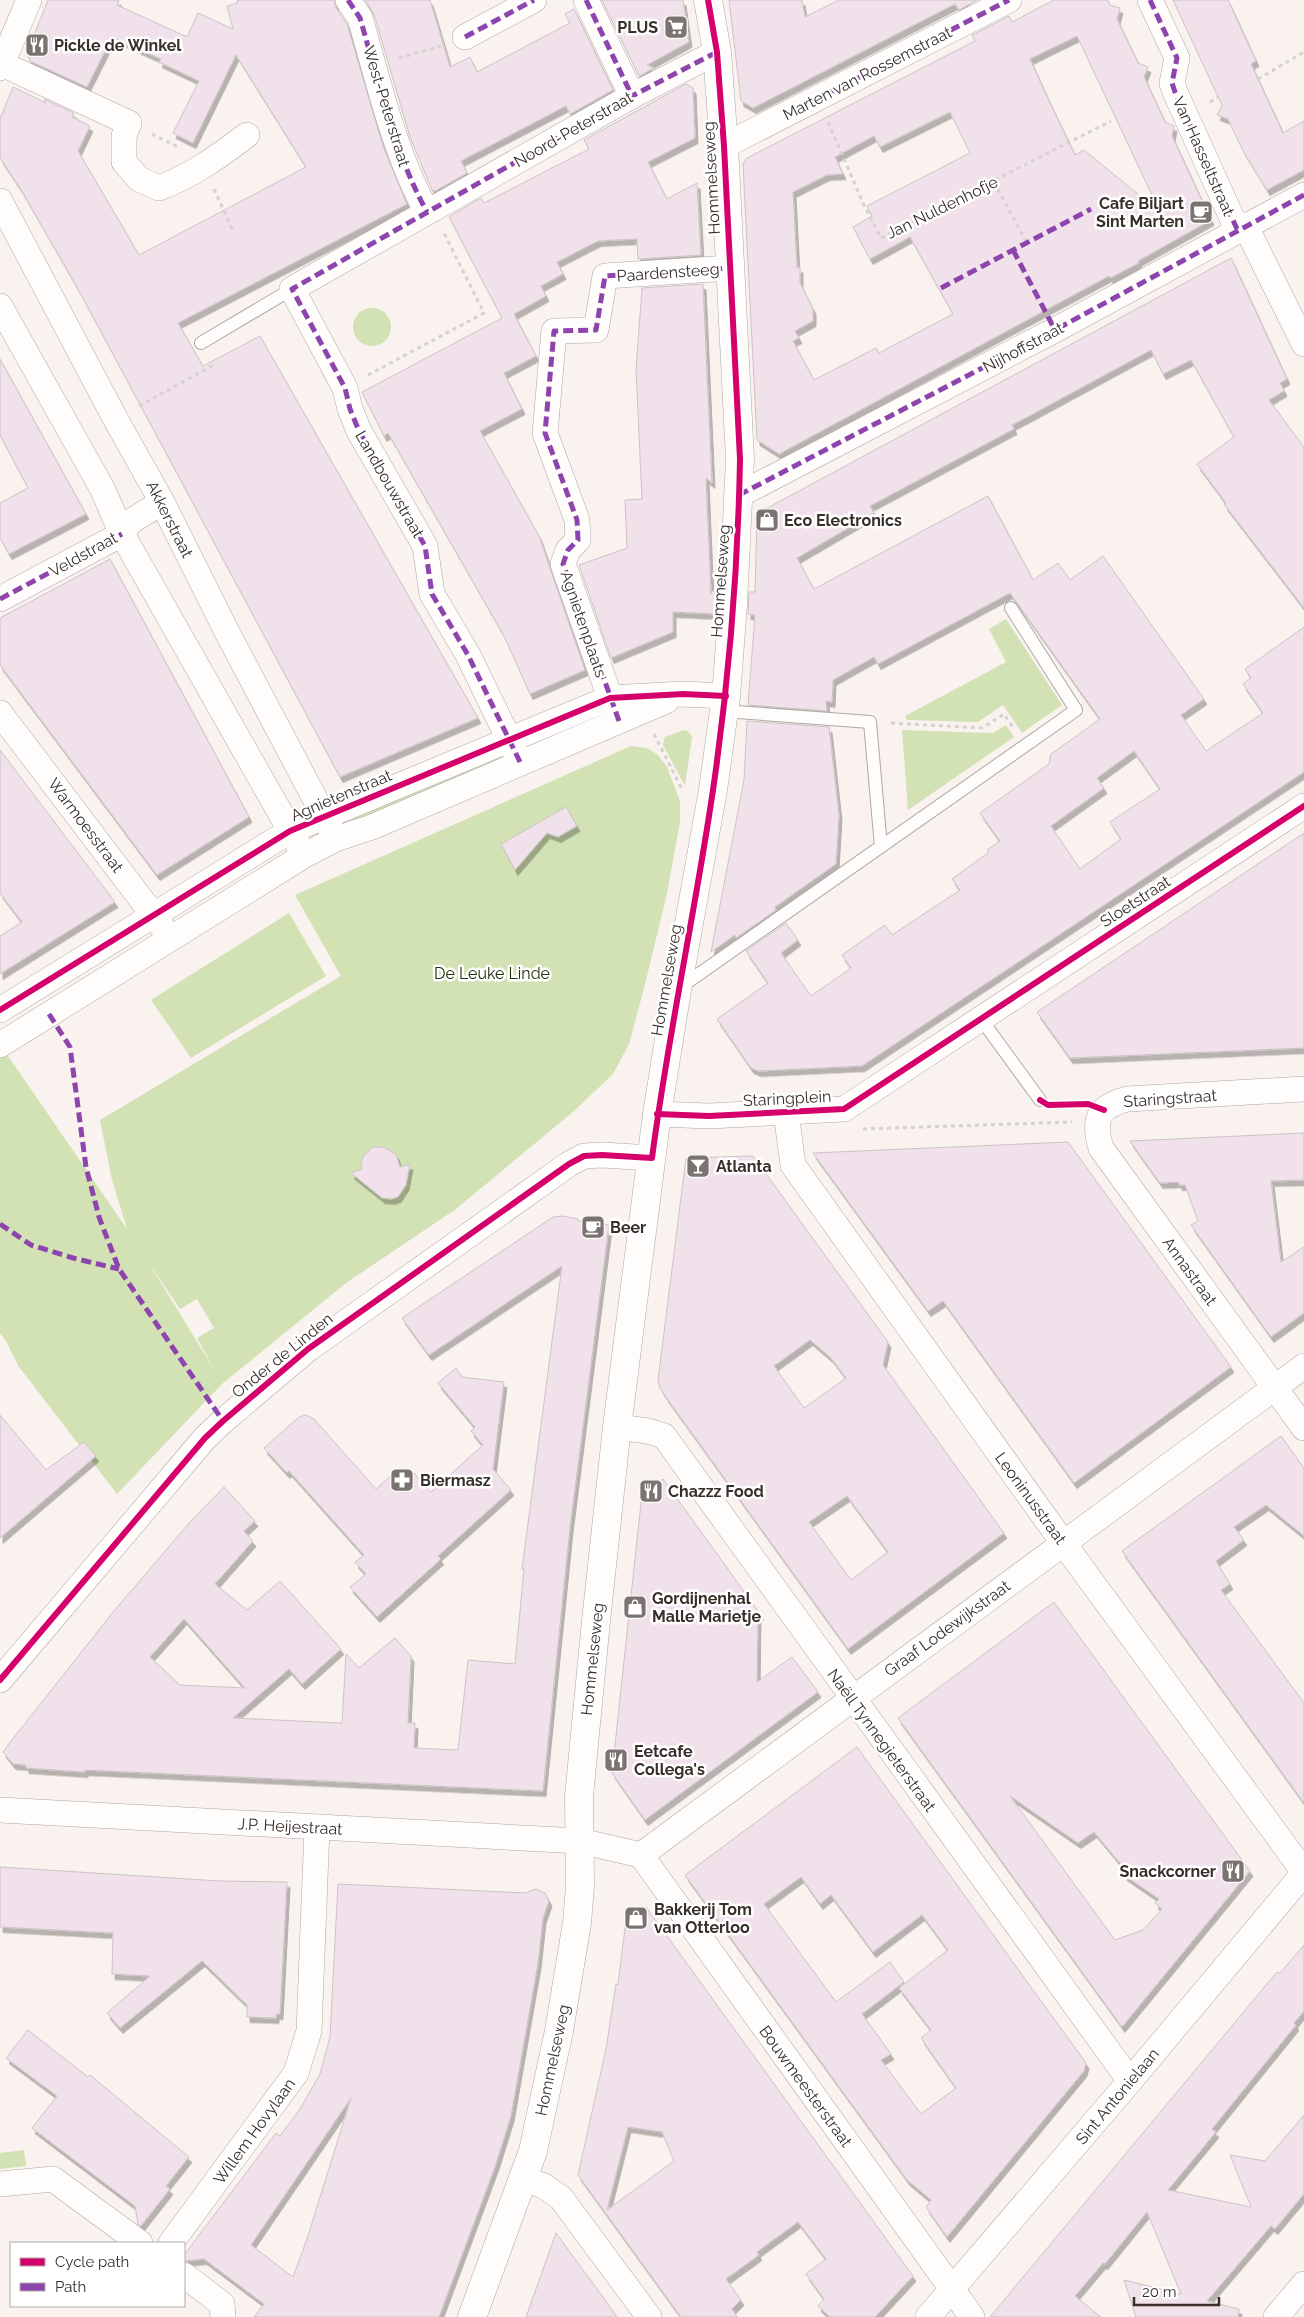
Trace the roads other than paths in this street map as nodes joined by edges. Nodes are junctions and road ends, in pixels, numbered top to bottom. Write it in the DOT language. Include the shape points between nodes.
graph roads {
  1 [pos="29,0"];
  2 [pos="348,0"];
  3 [pos="534,0"];
  4 [pos="586,0"];
  5 [pos="708,0"];
  6 [pos="1009,0"];
  7 [pos="1150,0"];
  8 [pos="465,37"];
  9 [pos="716,52"];
  10 [pos="1,65"];
  11 [pos="632,96"];
  12 [pos="247,134"];
  13 [pos="724,146"];
  14 [pos="1304,195"];
  15 [pos="0,201"];
  16 [pos="430,211"];
  17 [pos="1241,227"];
  18 [pos="730,268"];
  19 [pos="605,276"];
  20 [pos="292,289"];
  21 [pos="0,306"];
  22 [pos="201,343"];
  23 [pos="1304,344"];
  24 [pos="739,494"];
  25 [pos="162,502"];
  26 [pos="122,534"];
  27 [pos="0,599"];
  28 [pos="1011,608"];
  29 [pos="683,694"];
  30 [pos="610,698"];
  31 [pos="724,703"];
  32 [pos="0,713"];
  33 [pos="619,721"];
  34 [pos="508,739"];
  35 [pos="520,762"];
  36 [pos="1304,806"];
  37 [pos="326,817"];
  38 [pos="290,831"];
  39 [pos="336,839"];
  40 [pos="881,847"];
  41 [pos="304,855"];
  42 [pos="154,914"];
  43 [pos="169,938"];
  44 [pos="677,990"];
  45 [pos="2,1005"];
  46 [pos="981,1019"];
  47 [pos="23,1031"];
  48 [pos="0,1045"];
  49 [pos="1304,1089"];
  50 [pos="1040,1100"];
  51 [pos="786,1112"];
  52 [pos="658,1114"];
  53 [pos="1101,1116"];
  54 [pos="652,1158"];
  55 [pos="1304,1366"];
  56 [pos="1274,1388"];
  57 [pos="617,1426"];
  58 [pos="1304,1428"];
  59 [pos="1064,1544"];
  60 [pos="0,1680"];
  61 [pos="852,1698"];
  62 [pos="0,1810"];
  63 [pos="317,1828"];
  64 [pos="580,1841"];
  65 [pos="641,1855"];
  66 [pos="1304,1873"];
  67 [pos="1130,2081"];
  68 [pos="522,2178"];
  69 [pos="0,2184"];
  70 [pos="139,2242"];
  71 [pos="172,2242"];
  72 [pos="185,2277"];
  73 [pos="1304,2284"];
  74 [pos="952,2290"];
  75 [pos="223,2317"];
  76 [pos="472,2317"];
  77 [pos="649,2317"];
  78 [pos="928,2317"];
  79 [pos="972,2317"];
  80 [pos="1276,2317"];
  1 -- 10 [label="street"];
  2 -- 16 [label="street, West-Peterstraat" via="360,18 401,157 412,185"];
  3 -- 8 [label="street"];
  4 -- 11 [label="street"];
  5 -- 9 [label="street, Hommelseweg"];
  6 -- 13 [label="street, Marten van Rossemstraat"];
  7 -- 17 [label="street, Van Hasseltstraat" via="1177,58 1172,83"];
  9 -- 11 [label="street, Noord-Peterstraat"];
  9 -- 13 [label="street, Hommelseweg"];
  10 -- 12 [label="street" via="129,123 124,136 124,162 139,179 158,188 204,166"];
  11 -- 16 [label="street, Noord-Peterstraat"];
  13 -- 18 [label="street, Hommelseweg"];
  14 -- 17 [label="street, Nijhoffstraat"];
  15 -- 25 [label="street, Akkerstraat"];
  16 -- 20 [label="street, Noord-Peterstraat"];
  17 -- 23 [label="street, Van Hasseltstraat"];
  17 -- 24 [label="street, Nijhoffstraat" via="1055,330"];
  18 -- 19 [label="street, Paardensteeg"];
  18 -- 24 [label="street, Hommelseweg"];
  19 -- 30 [label="street, Agnietenplaats" via="596,330 554,331 545,433 577,520 578,540 568,550 563,564"];
  20 -- 22 [label="lane, Noord-Peterstraat"];
  20 -- 34 [label="street, Landbouwstraat" via="345,388 359,431 425,546 432,594 468,655"];
  21 -- 26 [label="street" via="103,490"];
  24 -- 31 [label="street, Hommelseweg"];
  25 -- 26 [label="street, Veldstraat" via="130,522"];
  25 -- 37 [label="street, Akkerstraat"];
  26 -- 27 [label="street, Veldstraat"];
  26 -- 38 [label="street"];
  28 -- 40 [label="lane, Hommelseweg" via="1076,710"];
  29 -- 30 [label="street, Agnietenstraat"];
  29 -- 31 [label="street, Agnietenstraat"];
  29 -- 33 [label="street, Agnietenstraat"];
  30 -- 33 [label="street, Agnietenplaats"];
  30 -- 34 [label="street, Agnietenstraat"];
  31 -- 40 [label="lane" via="870,722"];
  31 -- 44 [label="street, Hommelseweg" via="709,811"];
  32 -- 42 [label="street, Warmoesstraat"];
  33 -- 35 [label="street, Agnietenstraat"];
  34 -- 35 [label="street, Landbouwstraat"];
  34 -- 37 [label="street, Agnietenstraat"];
  35 -- 39 [label="street, Agnietenstraat" via="372,827"];
  36 -- 46 [label="street, Sloetstraat"];
  37 -- 38 [label="street, Agnietenstraat"];
  37 -- 39 [label="street, Akkerstraat"];
  38 -- 41 [label="street"];
  38 -- 42 [label="street, Agnietenstraat"];
  39 -- 41 [label="street, Agnietenstraat"];
  40 -- 44 [label="lane, Hommelseweg"];
  41 -- 43 [label="street, Agnietenstraat"];
  42 -- 43 [label="street, Warmoesstraat"];
  42 -- 45 [label="street, Agnietenstraat"];
  43 -- 47 [label="street, Agnietenstraat"];
  44 -- 52 [label="street, Hommelseweg"];
  45 -- 47 [label="street"];
  46 -- 50 [label="lane"];
  46 -- 51 [label="street, Staringplein" via="844,1109"];
  47 -- 48 [label="street, Agnietenstraat"];
  49 -- 53 [label="street, Staringstraat" via="1127,1100 1115,1103"];
  51 -- 52 [label="street, Staringplein" via="709,1116"];
  51 -- 59 [label="street, Leoninusstraat" via="793,1165"];
  52 -- 54 [label="street, Hommelseweg"];
  53 -- 56 [label="street, Annastraat" via="1096,1131 1101,1148"];
  54 -- 57 [label="street, Hommelseweg"];
  54 -- 60 [label="street, Onder de Linden" via="584,1156 308,1349 205,1438"];
  55 -- 56 [label="street, Graaf Lodewijkstraat"];
  56 -- 58 [label="street, Annastraat"];
  56 -- 59 [label="street, Graaf Lodewijkstraat"];
  57 -- 61 [label="street, Naëll Tynnegieterstraat" via="664,1436"];
  57 -- 64 [label="street, Hommelseweg" via="581,1776"];
  59 -- 61 [label="street, Graaf Lodewijkstraat"];
  59 -- 66 [label="street, Leoninusstraat"];
  61 -- 65 [label="street, Graaf Lodewijkstraat"];
  61 -- 67 [label="street, Naëll Tynnegieterstraat"];
  62 -- 63 [label="street, J.P. Heijestraat"];
  63 -- 64 [label="street, J.P. Heijestraat"];
  63 -- 71 [label="street, Willem Hovylaan" via="309,2031 296,2073"];
  64 -- 65 [label="street"];
  64 -- 68 [label="street, Hommelseweg" via="577,1923 559,2031 533,2151"];
  65 -- 74 [label="street, Bouwmeesterstraat"];
  66 -- 67 [label="street, Sint Antonielaan"];
  67 -- 74 [label="street, Sint Antonielaan"];
  68 -- 76 [label="street, Hommelseweg"];
  68 -- 77 [label="street" via="544,2186 561,2198"];
  69 -- 70 [label="street" via="53,2179"];
  72 -- 75 [label="street" via="222,2304"];
  73 -- 80 [label="street"];
  74 -- 78 [label="street, Sint Antonielaan"];
  74 -- 79 [label="street, Bouwmeesterstraat"];
}
